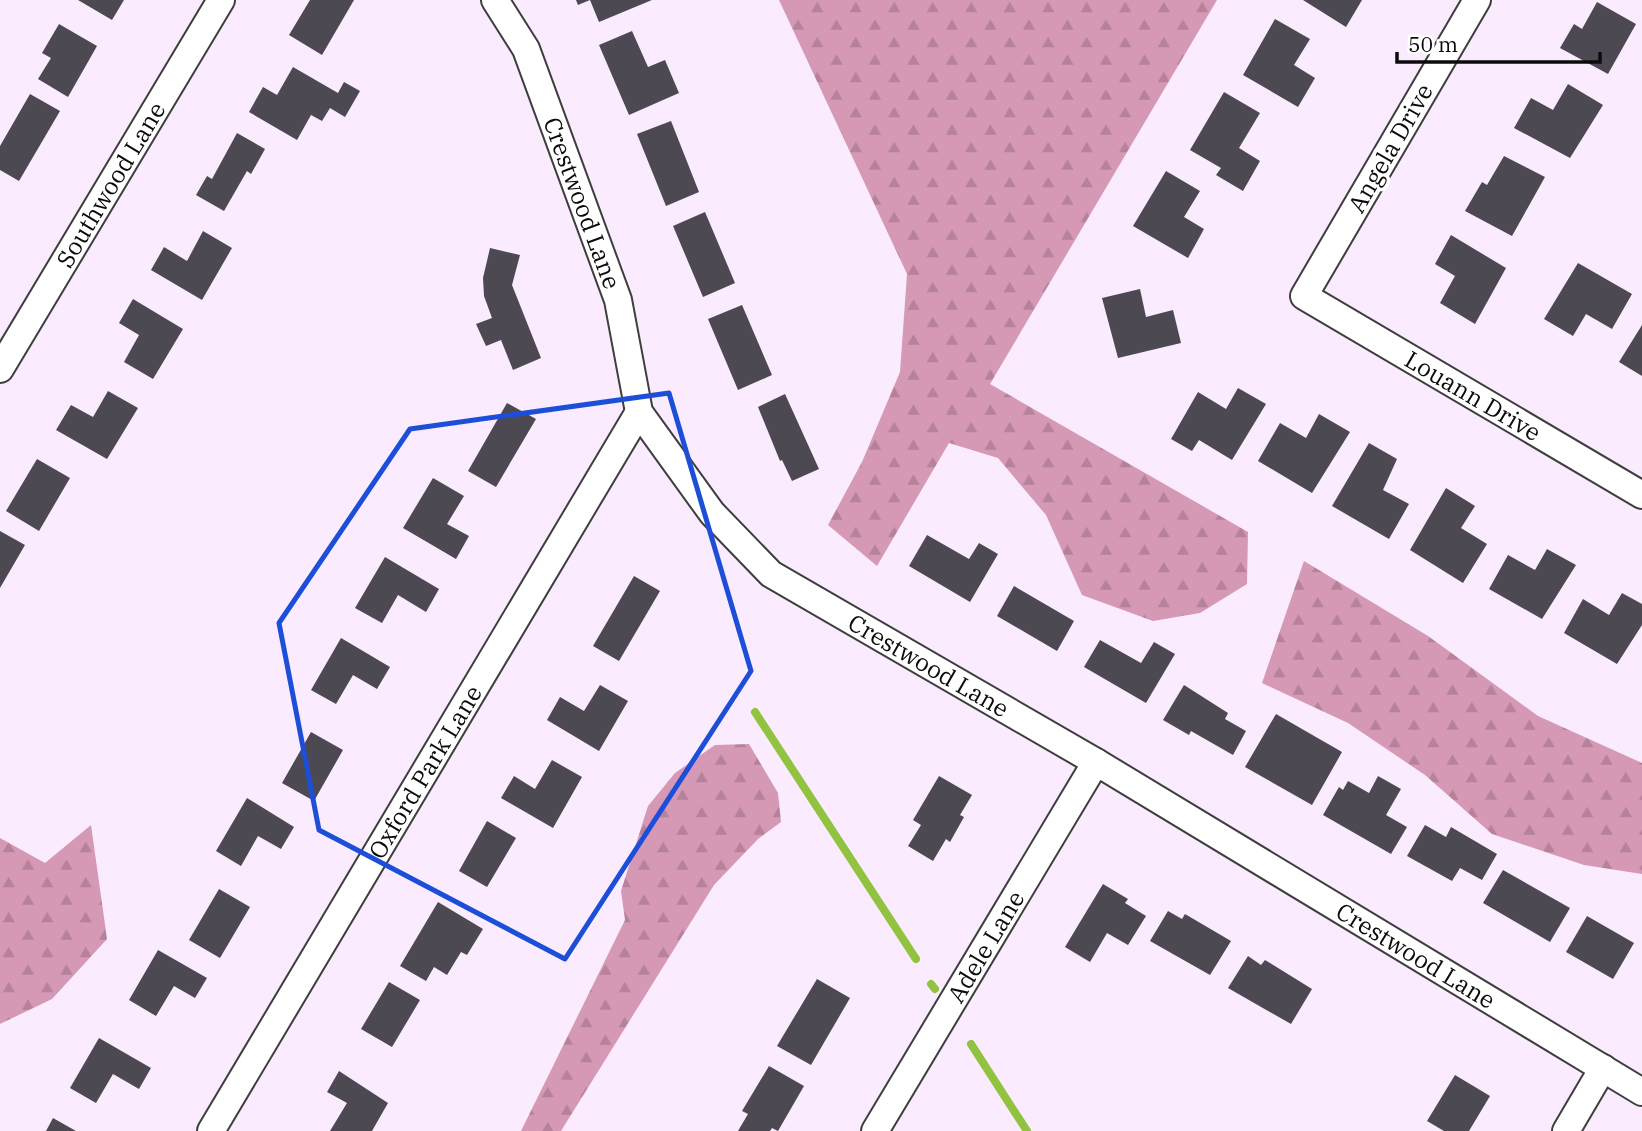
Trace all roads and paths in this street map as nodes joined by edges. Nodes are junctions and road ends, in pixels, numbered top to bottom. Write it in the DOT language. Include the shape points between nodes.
graph roads {
  1 [pos="221,0"];
  2 [pos="495,0"];
  3 [pos="1477,0"];
  4 [pos="1304,296"];
  5 [pos="0,369"];
  6 [pos="639,412"];
  7 [pos="1642,495"];
  8 [pos="1096,762"];
  9 [pos="1603,1068"];
  10 [pos="1642,1092"];
  11 [pos="211,1131"];
  12 [pos="875,1131"];
  13 [pos="1566,1131"];
  1 -- 5 [label="street, Southwood Lane"];
  2 -- 6 [label="street, Crestwood Lane" via="526,49 618,300"];
  3 -- 4 [label="street, Angela Drive"];
  4 -- 7 [label="street, Louann Drive"];
  6 -- 8 [label="street, Crestwood Lane" via="712,513 771,573"];
  6 -- 11 [label="street, Oxford Park Lane"];
  8 -- 9 [label="street, Crestwood Lane"];
  8 -- 12 [label="street, Adele Lane"];
  9 -- 10 [label="street, Crestwood Lane"];
  9 -- 13 [label="street"];
}
